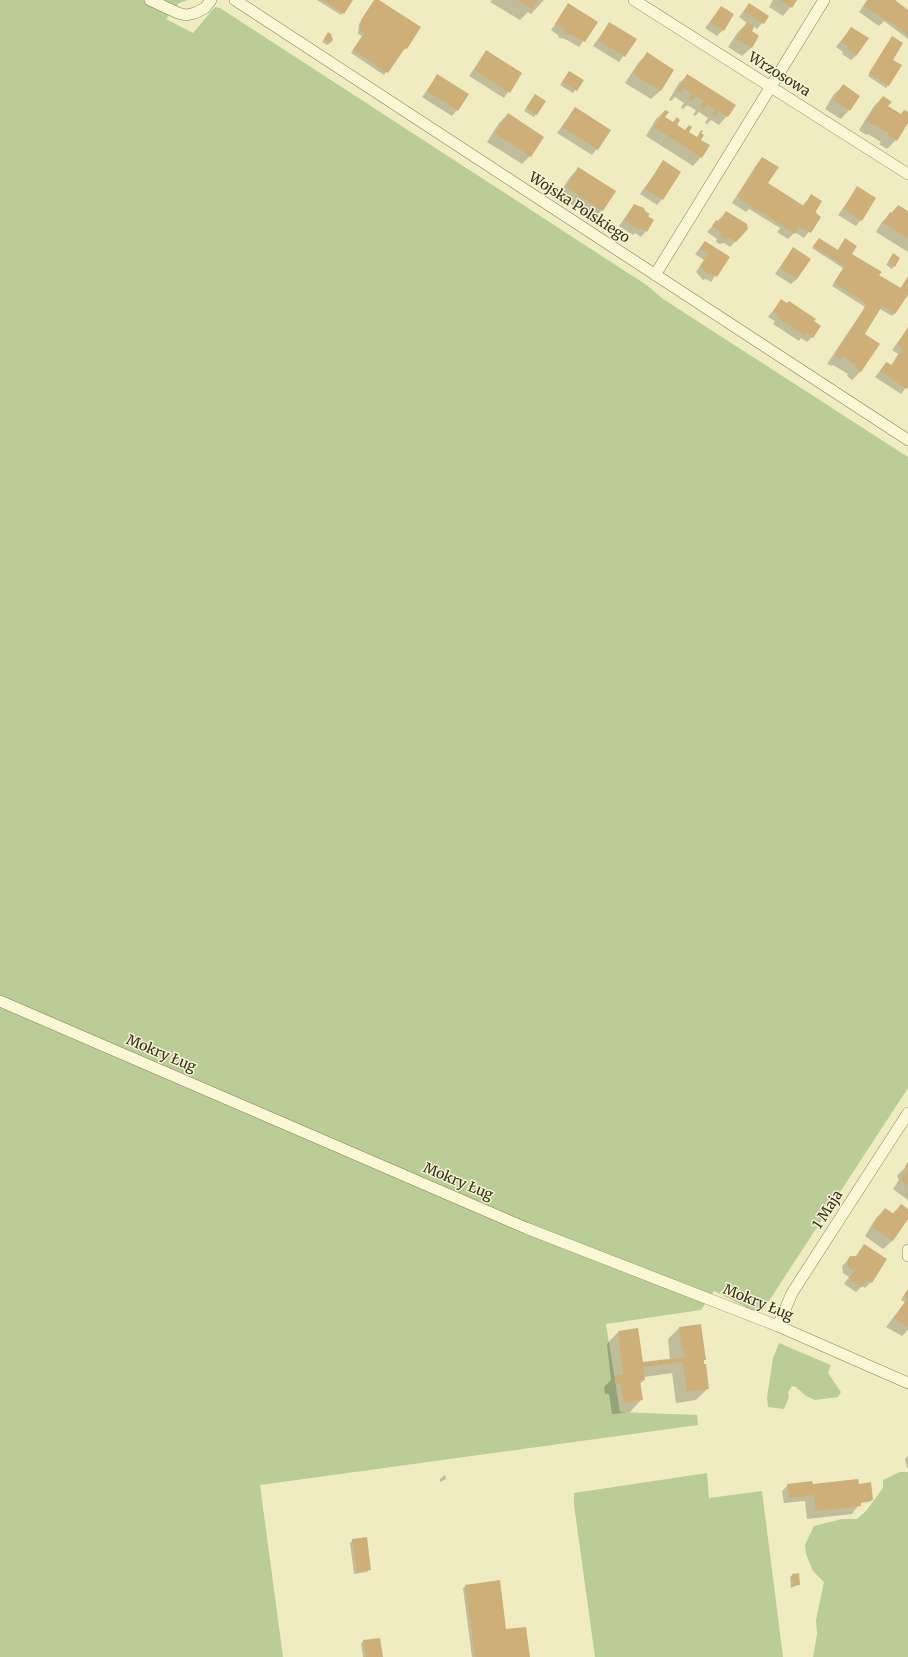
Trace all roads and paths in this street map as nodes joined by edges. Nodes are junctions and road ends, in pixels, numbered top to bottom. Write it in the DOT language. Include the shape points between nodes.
graph roads {
  1 [pos="150,0"];
  2 [pos="211,0"];
  3 [pos="235,0"];
  4 [pos="634,0"];
  5 [pos="824,0"];
  6 [pos="770,88"];
  7 [pos="908,174"];
  8 [pos="655,275"];
  9 [pos="908,440"];
  10 [pos="0,1001"];
  11 [pos="908,1113"];
  12 [pos="908,1250"];
  13 [pos="908,1256"];
  14 [pos="778,1326"];
  15 [pos="908,1383"];
  1 -- 2 [label="street" via="186,14 205,8"];
  3 -- 8 [label="street, Wojska Polskiego"];
  4 -- 6 [label="street, Wrzosowa"];
  5 -- 6 [label="street"];
  6 -- 7 [label="street, Wrzosowa"];
  6 -- 8 [label="street"];
  8 -- 9 [label="street, Wojska Polskiego"];
  10 -- 14 [label="street, Mokry Ług" via="526,1228"];
  11 -- 14 [label="street, 1 Maja" via="792,1293"];
  12 -- 13 [label="street"];
  14 -- 15 [label="street, Mokry Ług"];
}
